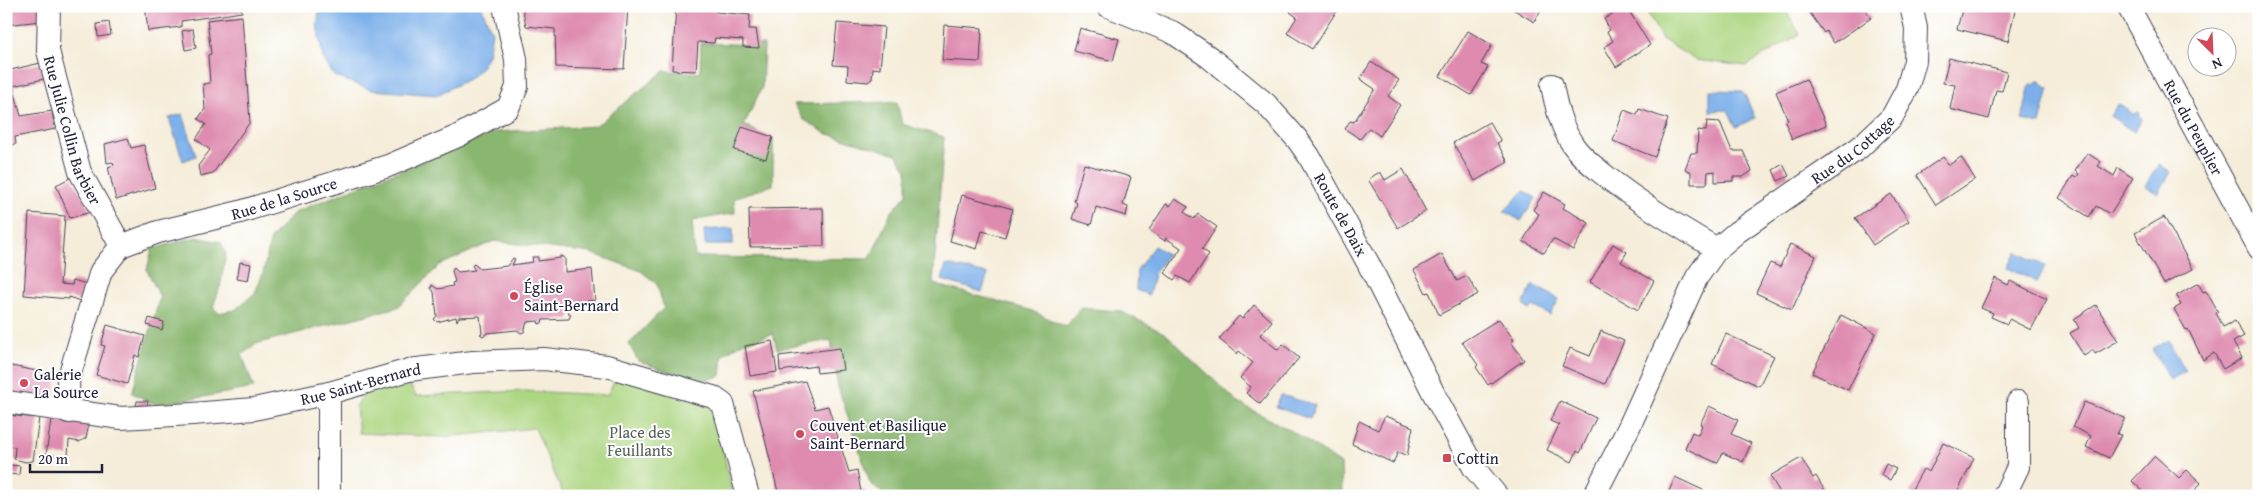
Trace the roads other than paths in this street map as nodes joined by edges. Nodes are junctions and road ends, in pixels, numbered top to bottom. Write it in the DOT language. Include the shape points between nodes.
graph roads {
  1 [pos="49,6"];
  2 [pos="504,6"];
  3 [pos="1108,6"];
  4 [pos="1911,6"];
  5 [pos="2128,6"];
  6 [pos="1552,84"];
  7 [pos="121,246"];
  8 [pos="2259,248"];
  9 [pos="1717,249"];
  10 [pos="328,393"];
  11 [pos="6,402"];
  12 [pos="2018,402"];
  13 [pos="68,412"];
  14 [pos="329,496"];
  15 [pos="748,496"];
  16 [pos="1497,496"];
  17 [pos="1594,496"];
  18 [pos="2004,496"];
  1 -- 7 [label="street, Rue Julie Collin Barbier" via="48,51 80,172"];
  2 -- 7 [label="street, Rue de la Source" via="516,59 517,87 508,108 458,136 388,166 240,212 158,232"];
  3 -- 16 [label="street, Route de Daix" via="1172,32 1210,56 1266,104 1297,139 1368,263 1474,468"];
  4 -- 9 [label="street, Rue du Cottage" via="1916,28 1915,61 1907,90 1892,117 1859,148"];
  5 -- 8 [label="street, Rue du Peuplier"];
  6 -- 9 [label="street" via="1563,128 1585,159 1636,199"];
  7 -- 13 [label="street" via="101,271 68,380"];
  9 -- 17 [label="street, Rue du Cottage" via="1693,286"];
  10 -- 13 [label="street, Rue Saint-Bernard" via="254,409 192,414 121,418"];
  10 -- 14 [label="street"];
  10 -- 15 [label="street, Rue Saint-Bernard" via="409,370 473,362 544,359 607,366 713,397 723,404"];
  11 -- 13 [label="street, Rue Saint-Bernard"];
  12 -- 18 [label="street" via="2018,467"];
}
